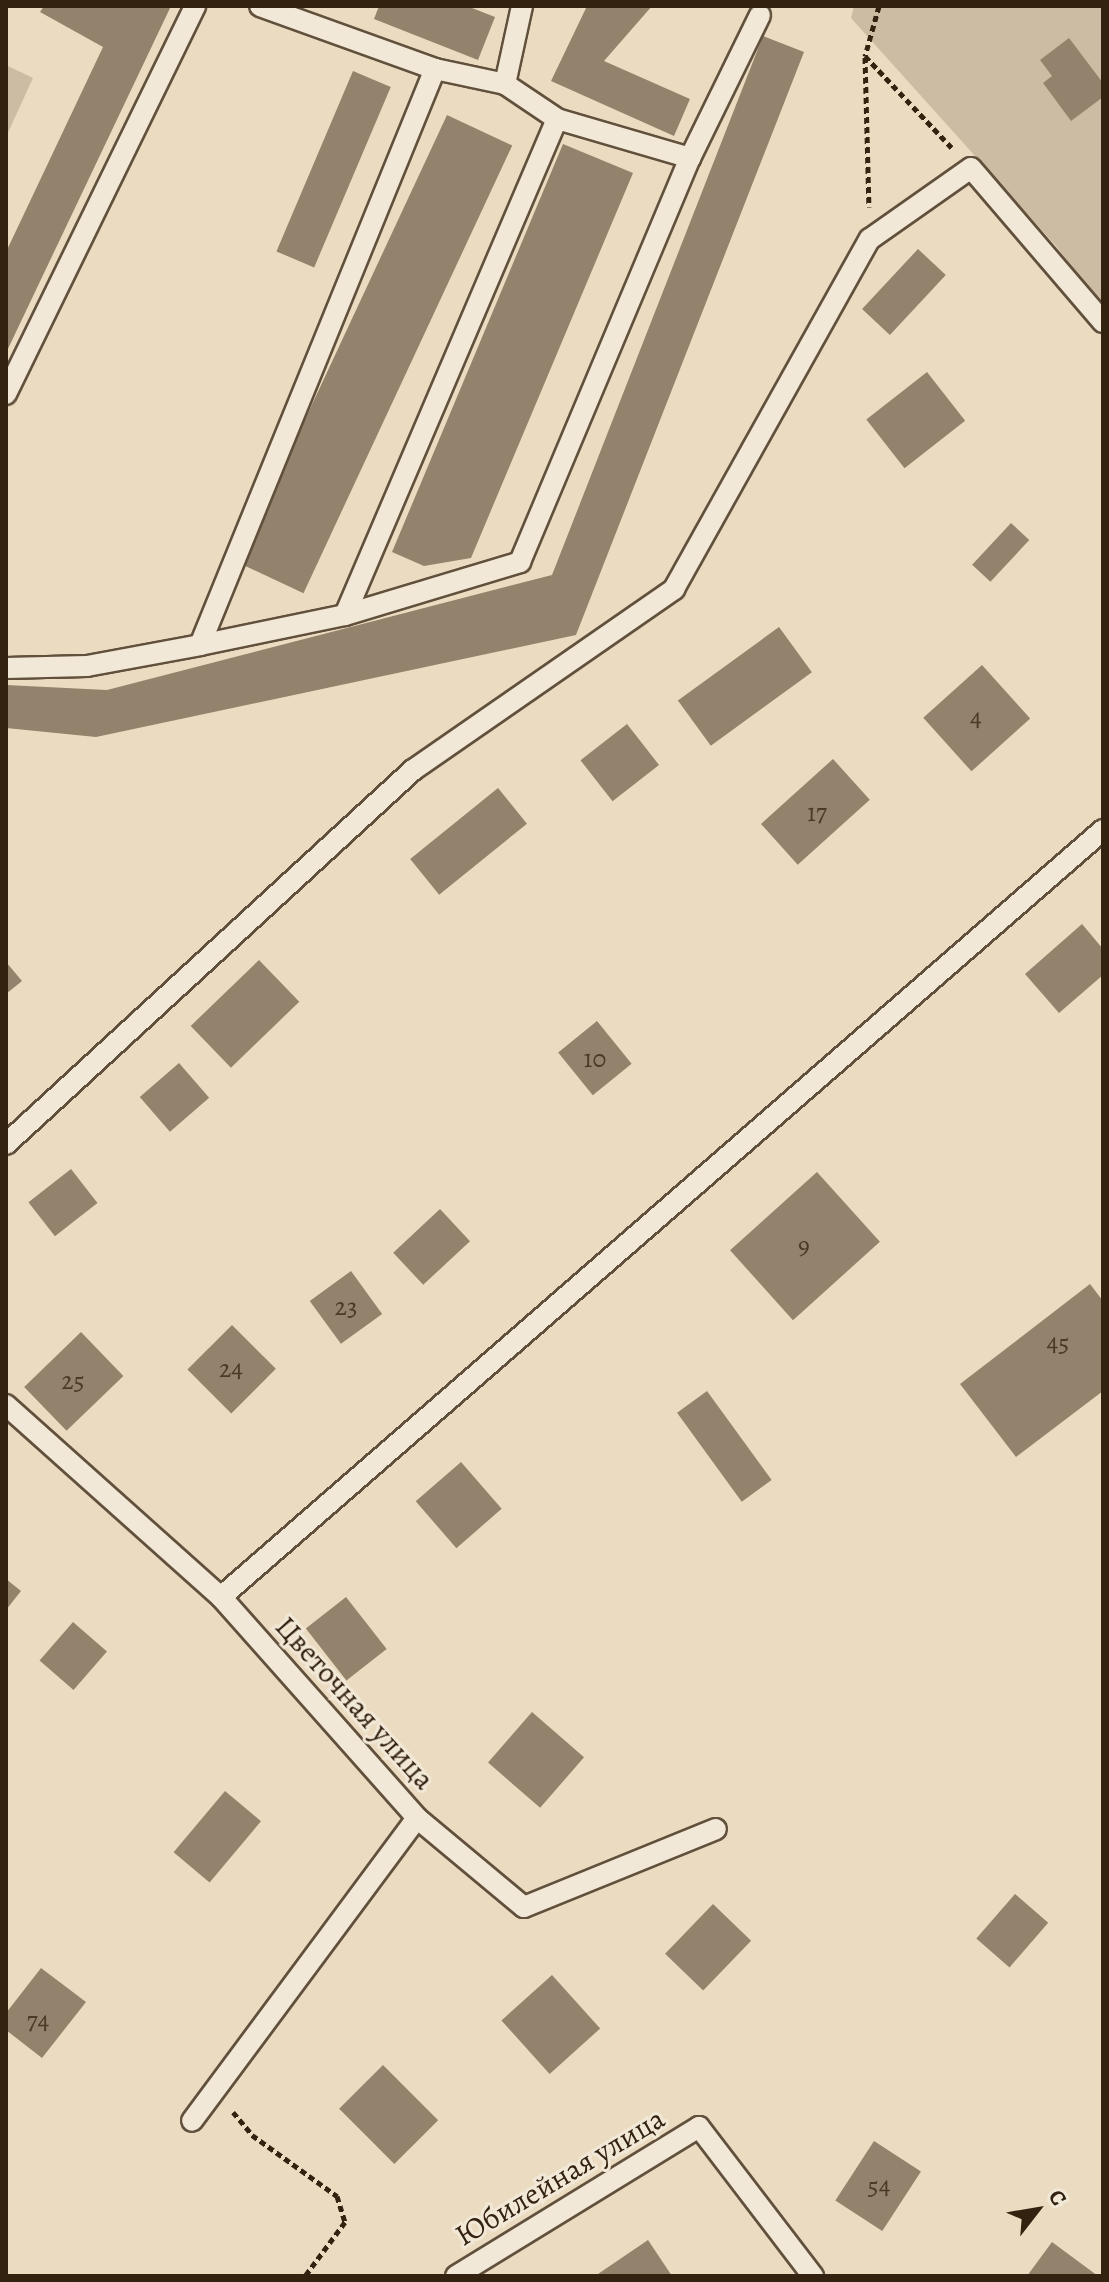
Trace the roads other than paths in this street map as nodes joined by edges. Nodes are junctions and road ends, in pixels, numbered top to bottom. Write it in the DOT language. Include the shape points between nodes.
graph roads {
  1 [pos="195,6"];
  2 [pos="260,6"];
  3 [pos="525,8"];
  4 [pos="760,15"];
  5 [pos="435,69"];
  6 [pos="505,84"];
  7 [pos="557,119"];
  8 [pos="690,158"];
  9 [pos="1103,322"];
  10 [pos="6,394"];
  11 [pos="345,615"];
  12 [pos="200,645"];
  13 [pos="6,668"];
  14 [pos="1103,830"];
  15 [pos="6,1144"];
  16 [pos="6,1405"];
  17 [pos="221,1597"];
  18 [pos="417,1818"];
  19 [pos="716,1829"];
  20 [pos="192,2121"];
  21 [pos="456,2276"];
  22 [pos="813,2276"];
  1 -- 10 [label="lane"];
  2 -- 5 [label="lane"];
  3 -- 6 [label="lane"];
  4 -- 8 [label="lane"];
  5 -- 6 [label="lane"];
  5 -- 12 [label="lane"];
  6 -- 7 [label="lane"];
  7 -- 8 [label="lane"];
  7 -- 11 [label="lane"];
  8 -- 11 [label="lane" via="520,562"];
  9 -- 15 [label="lane" via="971,168 870,239 674,589 413,770"];
  11 -- 12 [label="lane"];
  12 -- 13 [label="lane" via="87,666"];
  14 -- 17 [label="lane"];
  16 -- 17 [label="lane, Цветочная улица"];
  17 -- 18 [label="lane, Цветочная улица"];
  18 -- 19 [label="lane" via="524,1907"];
  18 -- 20 [label="lane, Цветочная улица"];
  21 -- 22 [label="lane, Юбилейная улица" via="699,2127"];
}
